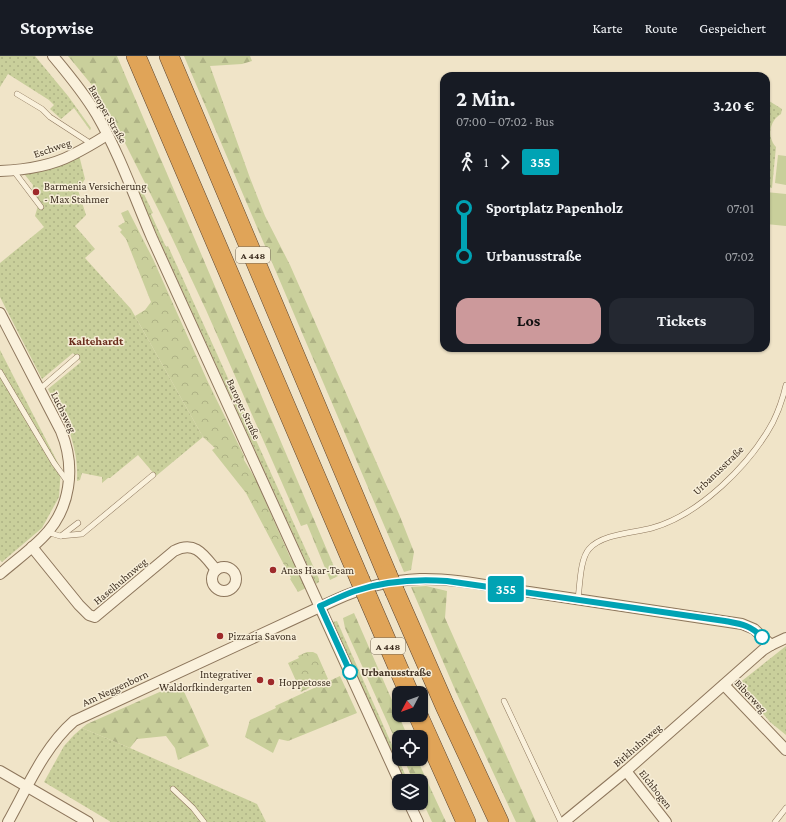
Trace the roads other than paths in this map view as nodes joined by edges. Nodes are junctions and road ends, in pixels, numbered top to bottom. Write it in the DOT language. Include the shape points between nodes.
graph roads {
  1 [pos="53,56"];
  2 [pos="136,56"];
  3 [pos="168,56"];
  4 [pos="17,94"];
  5 [pos="107,135"];
  6 [pos="90,145"];
  7 [pos="13,170"];
  8 [pos="0,171"];
  9 [pos="41,207"];
  10 [pos="0,313"];
  11 [pos="4,331"];
  12 [pos="77,357"];
  13 [pos="0,372"];
  14 [pos="786,385"];
  15 [pos="40,389"];
  16 [pos="153,475"];
  17 [pos="69,483"];
  18 [pos="78,523"];
  19 [pos="47,532"];
  20 [pos="60,536"];
  21 [pos="32,547"];
  22 [pos="1,570"];
  23 [pos="216,570"];
  24 [pos="578,599"];
  25 [pos="320,606"];
  26 [pos="786,638"];
  27 [pos="771,645"];
  28 [pos="724,685"];
  29 [pos="406,686"];
  30 [pos="504,701"];
  31 [pos="421,722"];
  32 [pos="786,750"];
  33 [pos="0,771"];
  34 [pos="626,771"];
  35 [pos="396,774"];
  36 [pos="27,787"];
  37 [pos="173,789"];
  38 [pos="786,808"];
  39 [pos="412,810"];
  40 [pos="8,822"];
  41 [pos="88,822"];
  42 [pos="204,822"];
  43 [pos="418,822"];
  44 [pos="466,822"];
  45 [pos="499,822"];
  46 [pos="562,822"];
  47 [pos="666,822"];
  48 [pos="775,822"];
  1 -- 5 [label="street, Baroper Straße" via="89,103"];
  2 -- 29 [label="highway, A 448, bridge"];
  3 -- 45 [label="highway, A 448, bridge" via="387,574"];
  4 -- 6 [label="lane" via="42,109"];
  5 -- 6 [label="street, Eschweg"];
  5 -- 25 [label="street, Baroper Straße"];
  6 -- 7 [label="street, Eschweg" via="72,156 31,168"];
  7 -- 8 [label="street, Eschweg"];
  7 -- 9 [label="lane"];
  10 -- 11 [label="street, Luchsweg"];
  11 -- 15 [label="street, Luchsweg"];
  12 -- 15 [label="lane"];
  13 -- 17 [label="lane" via="54,463"];
  14 -- 24 [label="lane, Urbanusstraße" via="779,409 767,433 750,457 715,491 676,519 652,528 603,539 587,551"];
  15 -- 17 [label="street, Luchsweg" via="66,442"];
  16 -- 20 [label="lane" via="82,534"];
  17 -- 19 [label="street, Luchsweg" via="62,510"];
  18 -- 20 [label="lane"];
  19 -- 20 [label="lane"];
  19 -- 21 [label="street, Luchsweg"];
  21 -- 22 [label="street, Luchsweg"];
  21 -- 23 [label="street, Haselhuhnweg" via="79,605 95,617 179,549 190,547 200,551"];
  24 -- 25 [label="street" via="421,579 356,591"];
  24 -- 27 [label="street" via="742,624 754,629"];
  25 -- 35 [label="street, Baroper Straße"];
  25 -- 36 [label="street, Am Neggenborn" via="74,721 51,745"];
  26 -- 27 [label="street"];
  27 -- 28 [label="street, Biberweg"];
  28 -- 32 [label="street, Biberweg"];
  28 -- 34 [label="street, Birkhuhnweg"];
  30 -- 46 [label="lane"];
  31 -- 44 [label="highway"];
  33 -- 36 [label="street"];
  34 -- 46 [label="street, Birkhuhnweg"];
  34 -- 47 [label="street, Elchbogen"];
  36 -- 40 [label="street, Am Neggenborn"];
  36 -- 41 [label="street"];
  37 -- 42 [label="lane"];
  38 -- 48 [label="lane"];
  39 -- 43 [label="street"];
}
